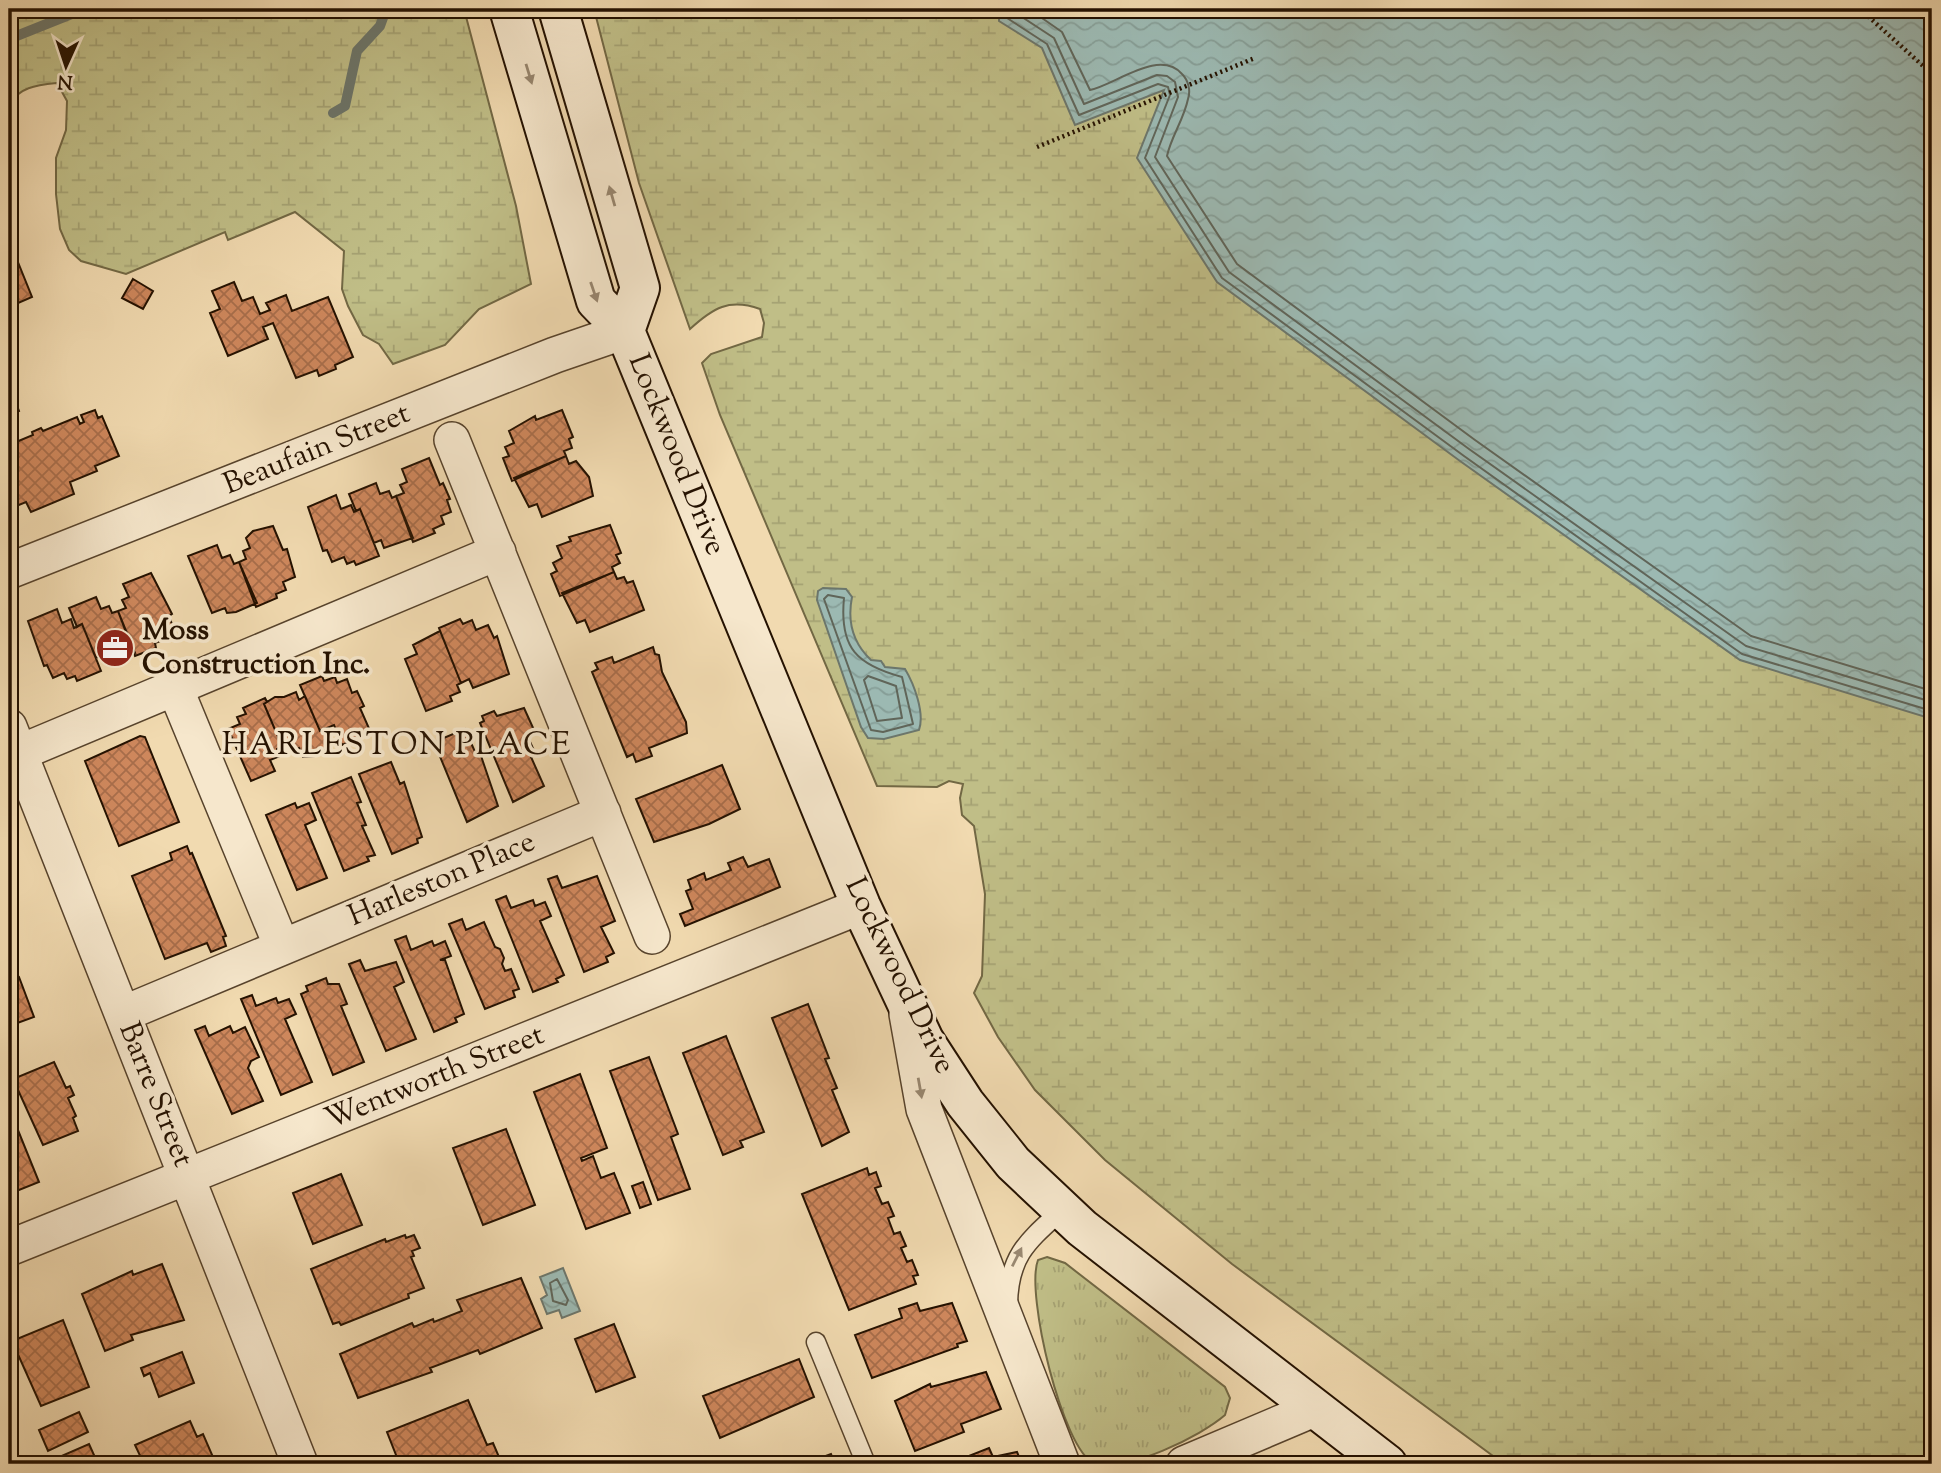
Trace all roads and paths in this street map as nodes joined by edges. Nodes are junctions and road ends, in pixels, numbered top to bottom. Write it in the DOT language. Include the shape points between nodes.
graph roads {
  1 [pos="509,9"];
  2 [pos="558,9"];
  3 [pos="1860,9"];
  4 [pos="1255,58"];
  5 [pos="1932,74"];
  6 [pos="1037,147"];
  7 [pos="625,331"];
  8 [pos="452,440"];
  9 [pos="498,552"];
  10 [pos="9,571"];
  11 [pos="175,688"];
  12 [pos="14,740"];
  13 [pos="603,813"];
  14 [pos="860,906"];
  15 [pos="652,936"];
  16 [pos="282,947"];
  17 [pos="904,997"];
  18 [pos="123,1014"];
  19 [pos="188,1178"];
  20 [pos="1062,1210"];
  21 [pos="9,1248"];
  22 [pos="1007,1322"];
  23 [pos="816,1342"];
  24 [pos="1314,1409"];
  25 [pos="300,1464"];
  26 [pos="866,1464"];
  27 [pos="1062,1464"];
  28 [pos="1184,1464"];
  29 [pos="1387,1464"];
  1 -- 7 [label="main road, Lockwood Drive, one-way" via="596,301"];
  7 -- 2 [label="main road, Lockwood Drive, one-way" via="640,288"];
  3 -- 5 [label="path"];
  4 -- 6 [label="path"];
  7 -- 10 [label="street, Beaufain Street"];
  7 -- 14 [label="main road, Lockwood Drive"];
  8 -- 9 [label="street"];
  9 -- 11 [label="street"];
  9 -- 13 [label="street"];
  11 -- 12 [label="street"];
  11 -- 16 [label="street"];
  12 -- 18 [label="street, Barre Street"];
  13 -- 15 [label="street"];
  13 -- 16 [label="street, Harleston Place"];
  14 -- 17 [label="main road, Lockwood Drive"];
  14 -- 19 [label="street, Wentworth Street"];
  16 -- 18 [label="street, Harleston Place"];
  17 -- 20 [label="main road, Lockwood Drive" via="924,1040 965,1103 1013,1163"];
  17 -- 22 [label="street, one-way" via="924,1109"];
  18 -- 19 [label="street, Barre Street"];
  19 -- 21 [label="street, Wentworth Street"];
  19 -- 25 [label="street, Barre Street"];
  22 -- 20 [label="lane, one-way" via="1013,1264 1022,1247"];
  20 -- 24 [label="main road, Lockwood Drive"];
  22 -- 27 [label="street"];
  23 -- 26 [label="lane"];
  24 -- 28 [label="street"];
  24 -- 29 [label="main road, Lockwood Drive"];
}
